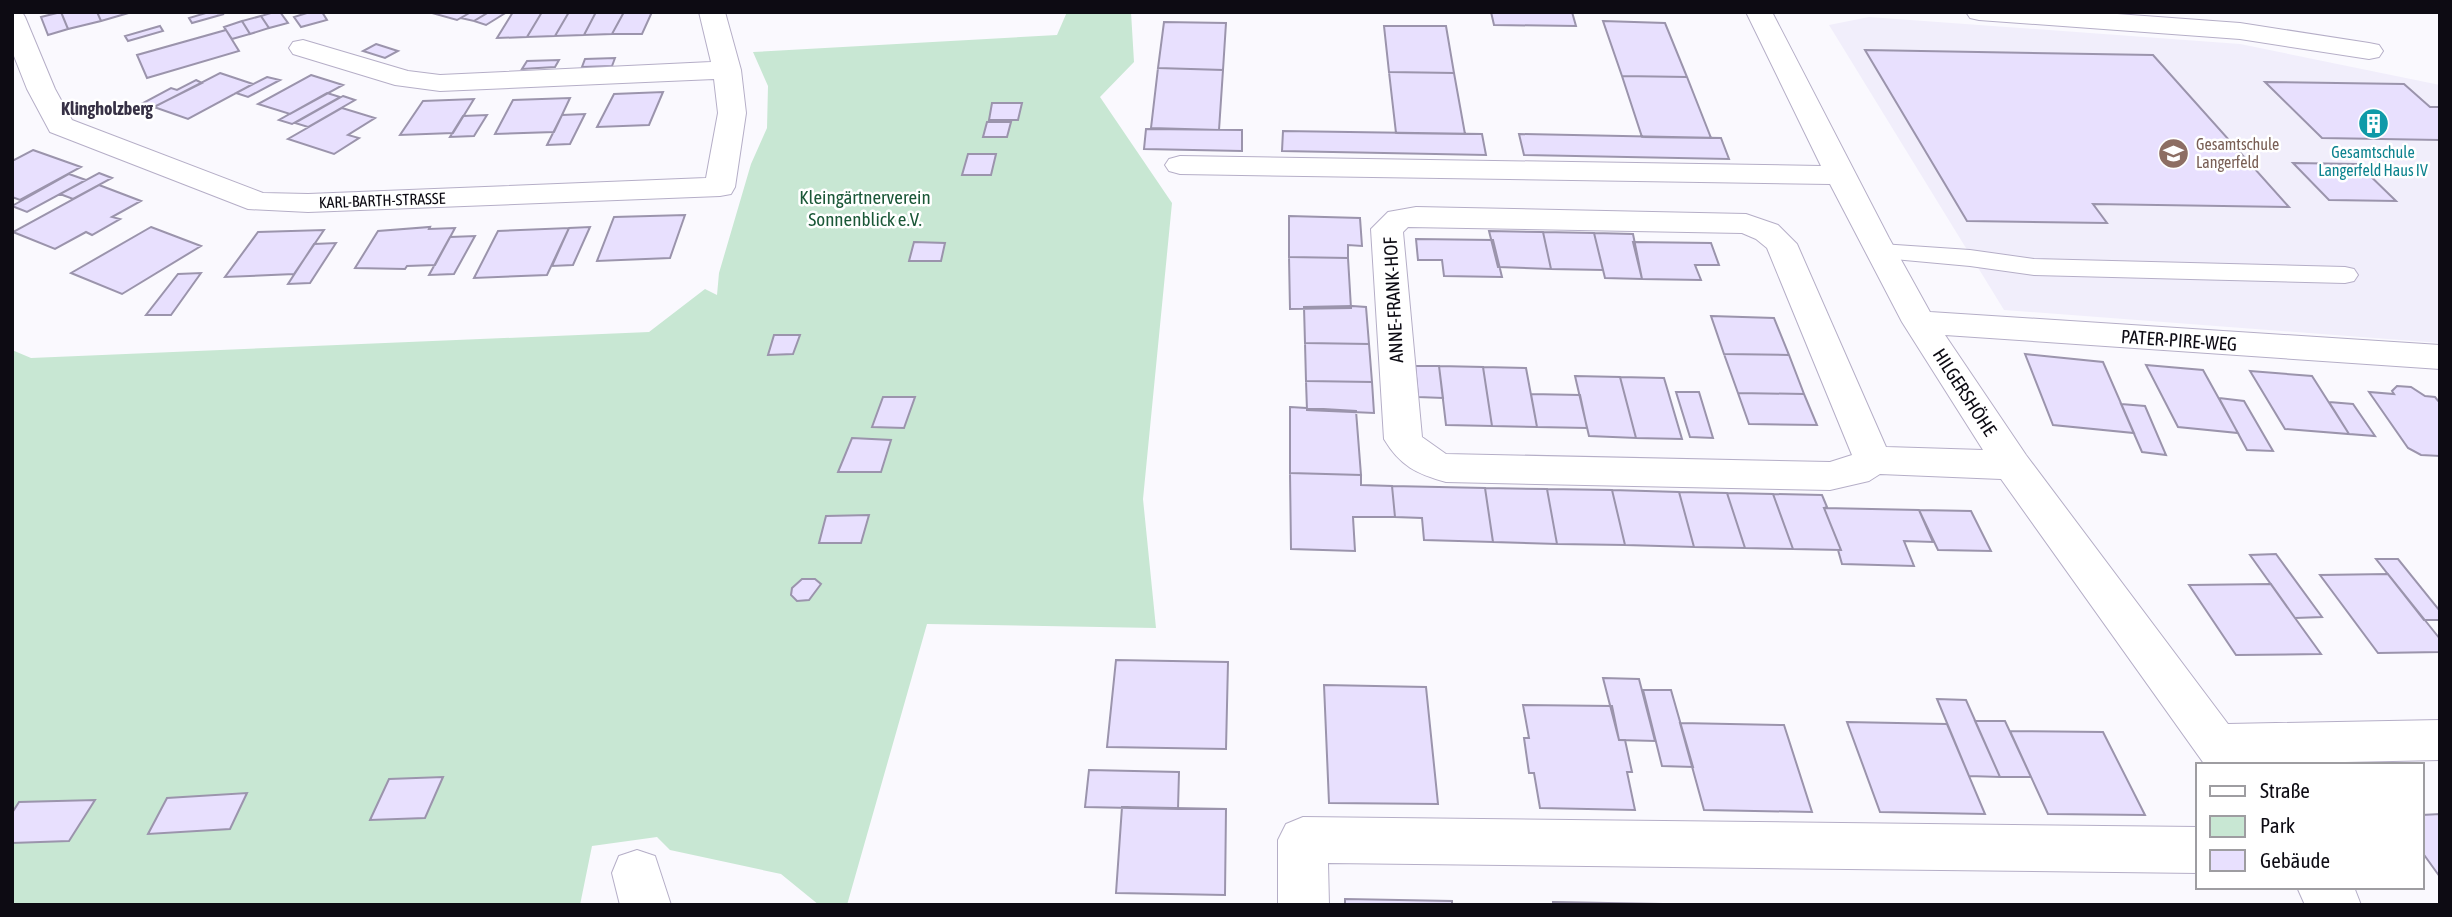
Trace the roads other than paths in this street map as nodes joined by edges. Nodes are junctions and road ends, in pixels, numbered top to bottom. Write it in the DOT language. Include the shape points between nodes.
graph roads {
  1 [pos="712,12"];
  2 [pos="1759,12"];
  3 [pos="1979,12"];
  4 [pos="12,17"];
  5 [pos="303,48"];
  6 [pos="2369,51"];
  7 [pos="727,70"];
  8 [pos="1180,165"];
  9 [pos="1841,175"];
  10 [pos="1881,252"];
  11 [pos="2344,275"];
  12 [pos="1919,322"];
  13 [pos="2440,357"];
  14 [pos="1873,460"];
  15 [pos="2012,465"];
  16 [pos="2440,740"];
  17 [pos="2225,754"];
  18 [pos="2196,850"];
  19 [pos="2324,889"];
  20 [pos="1304,905"];
  21 [pos="2336,905"];
  1 -- 7 [label="street, KARL-BARTH-STRASSE"];
  2 -- 9 [label="street, HILGERSHÖHE"];
  3 -- 6 [label="street" via="2240,31"];
  4 -- 7 [label="street, KARL-BARTH-STRASSE" via="60,127 259,202 720,187 732,113"];
  5 -- 7 [label="street" via="405,79 440,83"];
  8 -- 9 [label="street"];
  9 -- 10 [label="street, HILGERSHÖHE"];
  10 -- 11 [label="lane" via="2034,267"];
  10 -- 12 [label="street, HILGERSHÖHE"];
  12 -- 13 [label="street, PATER-PIRE-WEG"];
  12 -- 15 [label="street, HILGERSHÖHE"];
  14 -- 14 [label="street, ANNE-FRANK-HOF" via="1781,244 1767,232 1746,224 1416,217 1399,219 1387,229 1403,439 1412,454 1429,464 1829,476 1855,471"];
  14 -- 15 [label="street, ANNE-FRANK-HOF"];
  15 -- 17 [label="street, HILGERSHÖHE"];
  16 -- 17 [label="street"];
  18 -- 20 [label="street" via="1303,840"];
  19 -- 21 [label="street"];
}
